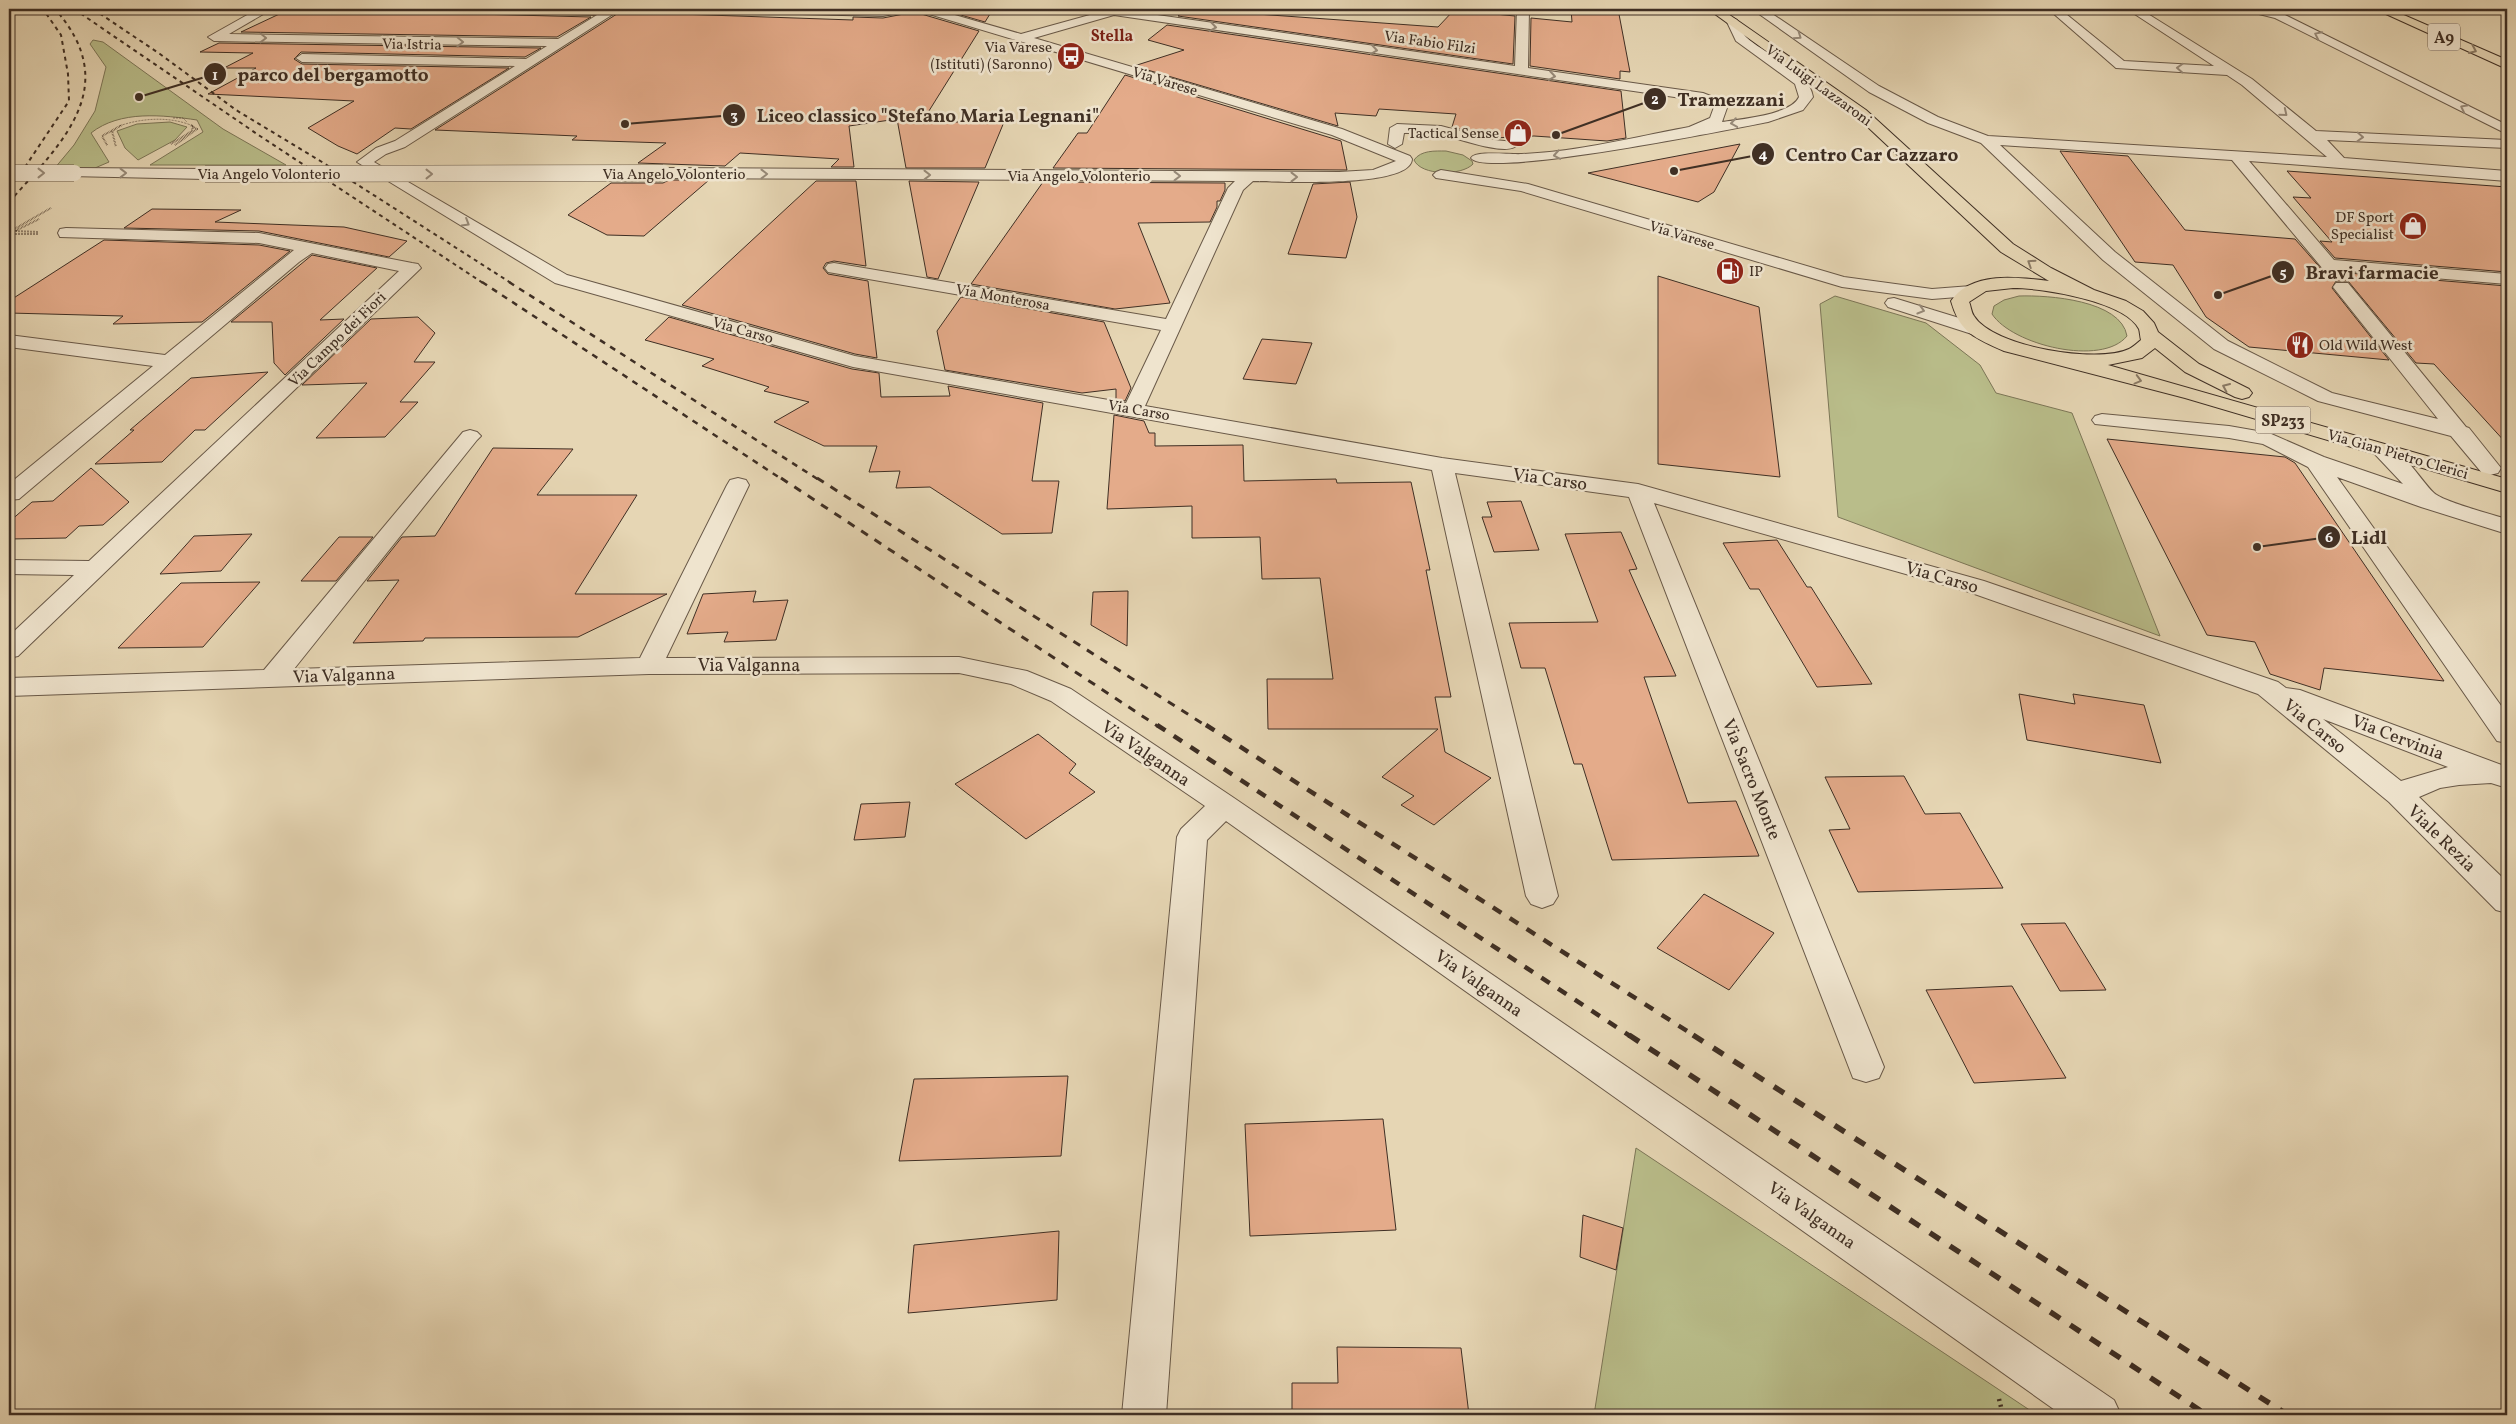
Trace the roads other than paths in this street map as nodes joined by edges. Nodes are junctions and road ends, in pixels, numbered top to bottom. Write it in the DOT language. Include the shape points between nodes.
graph roads {
  1 [pos="266,9"];
  2 [pos="475,9"];
  3 [pos="716,9"];
  4 [pos="923,9"];
  5 [pos="1093,9"];
  6 [pos="1524,9"];
  7 [pos="1714,9"];
  8 [pos="1758,9"];
  9 [pos="2068,9"];
  10 [pos="2133,9"];
  11 [pos="2226,9"];
  12 [pos="2274,9"];
  13 [pos="2287,9"];
  14 [pos="2381,9"];
  15 [pos="612,10"];
  16 [pos="905,10"];
  17 [pos="1113,12"];
  18 [pos="2303,15"];
  19 [pos="1733,22"];
  20 [pos="1022,38"];
  21 [pos="560,44"];
  22 [pos="294,58"];
  23 [pos="530,62"];
  24 [pos="2507,65"];
  25 [pos="2229,71"];
  26 [pos="1521,72"];
  27 [pos="2500,112"];
  28 [pos="1694,130"];
  29 [pos="2507,130"];
  30 [pos="2311,135"];
  31 [pos="1353,137"];
  32 [pos="1986,140"];
  33 [pos="1550,141"];
  34 [pos="1395,144"];
  35 [pos="1524,144"];
  36 [pos="2507,144"];
  37 [pos="1597,148"];
  38 [pos="1459,150"];
  39 [pos="2235,154"];
  40 [pos="1410,155"];
  41 [pos="1480,161"];
  42 [pos="2340,162"];
  43 [pos="9,173"];
  44 [pos="1427,174"];
  45 [pos="2507,176"];
  46 [pos="1248,177"];
  47 [pos="1339,177"];
  48 [pos="1523,188"];
  49 [pos="66,233"];
  50 [pos="310,248"];
  51 [pos="2007,248"];
  52 [pos="834,268"];
  53 [pos="2507,279"];
  54 [pos="1842,282"];
  55 [pos="2006,283"];
  56 [pos="2342,287"];
  57 [pos="1972,291"];
  58 [pos="2087,293"];
  59 [pos="1172,326"];
  60 [pos="1975,329"];
  61 [pos="2152,336"];
  62 [pos="9,341"];
  63 [pos="2057,358"];
  64 [pos="170,362"];
  65 [pos="1134,409"];
  66 [pos="2102,420"];
  67 [pos="2462,432"];
  68 [pos="470,436"];
  69 [pos="2381,449"];
  70 [pos="2316,462"];
  71 [pos="1442,465"];
  72 [pos="2499,470"];
  73 [pos="738,485"];
  74 [pos="2507,486"];
  75 [pos="1638,491"];
  76 [pos="11,494"];
  77 [pos="2429,502"];
  78 [pos="2507,527"];
  79 [pos="9,567"];
  80 [pos="96,568"];
  81 [pos="9,650"];
  82 [pos="649,666"];
  83 [pos="273,677"];
  84 [pos="9,687"];
  85 [pos="2268,688"];
  86 [pos="2507,734"];
  87 [pos="2504,777"];
  88 [pos="2399,795"];
  89 [pos="1224,805"];
  90 [pos="1542,896"];
  91 [pos="2507,901"];
  92 [pos="1866,1067"];
  93 [pos="1144,1415"];
  94 [pos="2099,1415"];
  1 -- 21 [label="street, one-way" via="214,37"];
  2 -- 15 [label="street"];
  3 -- 16 [label="street" via="884,13"];
  4 -- 20 [label="street, Via Varese"];
  5 -- 17 [label="street, Via Fabio Filzi"];
  6 -- 26 [label="street"];
  7 -- 19 [label="main road, Via Luigi Lazzaroni / SP233"];
  8 -- 32 [label="street, one-way" via="1874,89 1933,120"];
  25 -- 9 [label="street, one-way" via="2121,65 2060,14"];
  10 -- 25 [label="street"];
  29 -- 11 [label="street, one-way" via="2279,16 2255,10"];
  12 -- 18 [label="street"];
  13 -- 18 [label="street"];
  14 -- 24 [label="main road, A9, one-way"];
  15 -- 21 [label="street, Via Carso"];
  17 -- 20 [label="street"];
  17 -- 26 [label="street, Via Fabio Filzi, one-way"];
  18 -- 27 [label="street"];
  19 -- 28 [label="street, one-way" via="1740,38 1800,82 1807,95 1796,109 1784,114"];
  19 -- 51 [label="main road, Via Luigi Lazzaroni / SP233" via="1861,113"];
  20 -- 31 [label="street, Via Varese"];
  21 -- 23 [label="street, Via Carso"];
  22 -- 23 [label="street, Via Istria"];
  23 -- 65 [label="street, Via Carso, one-way" via="400,144 364,162 562,279 853,361"];
  25 -- 30 [label="street, one-way"];
  26 -- 28 [label="street, Via Fabio Filzi, one-way" via="1698,96 1721,105 1716,120"];
  28 -- 37 [label="street"];
  30 -- 36 [label="street, one-way"];
  30 -- 42 [label="street"];
  31 -- 34 [label="street"];
  31 -- 40 [label="street, Via Varese"];
  32 -- 39 [label="street"];
  32 -- 67 [label="street" via="2109,256 2221,344 2325,397"];
  33 -- 37 [label="street" via="1583,141"];
  34 -- 35 [label="street" via="1397,128 1441,130 1505,145"];
  34 -- 40 [label="street"];
  37 -- 41 [label="street, one-way" via="1526,159"];
  38 -- 41 [label="street"];
  39 -- 42 [label="street"];
  39 -- 53 [label="street" via="2329,265"];
  40 -- 44 [label="street, Via Varese"];
  40 -- 47 [label="street, Via Angelo Volonterio" via="1383,173"];
  41 -- 44 [label="street" via="1468,173"];
  41 -- 48 [label="street, Via Varese" via="1494,175"];
  42 -- 45 [label="street"];
  43 -- 46 [label="street, Via Angelo Volonterio, one-way, bridge"];
  44 -- 47 [label="street, Via Angelo Volonterio"];
  44 -- 48 [label="street, Via Varese"];
  46 -- 47 [label="street, Via Angelo Volonterio, one-way"];
  46 -- 59 [label="street" via="1236,188"];
  48 -- 54 [label="street, Via Varese"];
  49 -- 50 [label="street, Via Campo dei Fiori" via="260,238"];
  50 -- 64 [label="street" via="293,258"];
  50 -- 80 [label="street, Via Campo dei Fiori" via="412,268"];
  51 -- 55 [label="main road"];
  58 -- 51 [label="main road, Via Luigi Lazzaroni / SP233, one-way"];
  52 -- 59 [label="street, Via Monterosa"];
  54 -- 57 [label="street, Via Varese" via="1932,294"];
  54 -- 60 [label="street, Via Varese, one-way" via="1870,296"];
  55 -- 57 [label="main road, SP233"];
  55 -- 58 [label="main road, SP233" via="2037,284"];
  56 -- 67 [label="street" via="2411,375"];
  57 -- 60 [label="main road, SP233" via="1960,301 1959,308"];
  58 -- 61 [label="main road, SP233" via="2131,312 2148,327"];
  59 -- 65 [label="street"];
  60 -- 63 [label="main road, SP233" via="2019,350"];
  61 -- 63 [label="main road, SP233" via="2147,348 2127,358 2096,361"];
  72 -- 61 [label="main road, Via Gian Pietro Clerici / SP233, one-way" via="2240,392 2192,368"];
  62 -- 64 [label="street"];
  63 -- 69 [label="main road, Via Gian Pietro Clerici / SP233, one-way"];
  64 -- 76 [label="street"];
  65 -- 71 [label="street, Via Carso"];
  66 -- 70 [label="street" via="2269,439"];
  67 -- 72 [label="street"];
  68 -- 83 [label="street"];
  69 -- 74 [label="main road, Via Gian Pietro Clerici / SP233"];
  69 -- 77 [label="street"];
  70 -- 77 [label="street"];
  70 -- 86 [label="street"];
  71 -- 75 [label="street, Via Carso"];
  71 -- 90 [label="street"];
  73 -- 82 [label="street"];
  75 -- 85 [label="street, Via Carso" via="1975,586"];
  75 -- 92 [label="street, Via Sacro Monte"];
  77 -- 78 [label="street"];
  79 -- 80 [label="street"];
  80 -- 81 [label="street, Via Campo dei Fiori"];
  82 -- 83 [label="street, Via Valganna"];
  82 -- 89 [label="street, Via Valganna" via="959,665 1018,677 1061,696"];
  83 -- 84 [label="street, Via Valganna"];
  85 -- 87 [label="street, Via Cervinia"];
  85 -- 88 [label="street, Via Carso"];
  87 -- 88 [label="street, Via Cervinia" via="2454,774 2425,782"];
  88 -- 91 [label="street, Viale Rezia"];
  89 -- 93 [label="street" via="1192,837"];
  89 -- 94 [label="street, Via Valganna"];
}
